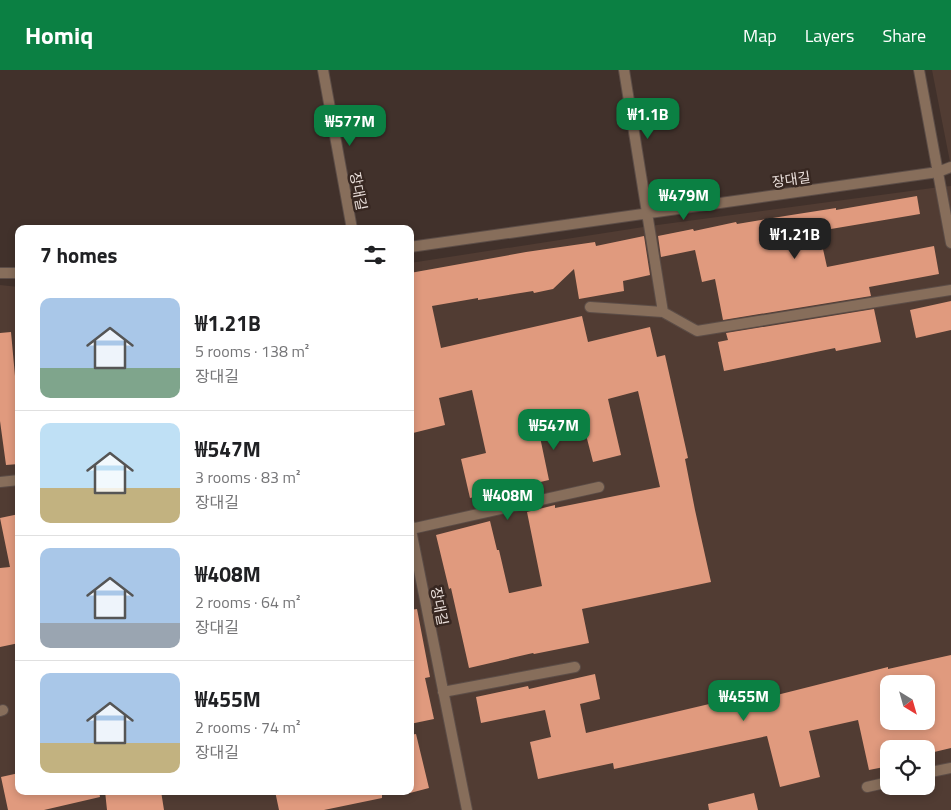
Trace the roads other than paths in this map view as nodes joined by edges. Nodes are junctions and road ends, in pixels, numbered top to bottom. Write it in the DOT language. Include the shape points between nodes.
graph roads {
  1 [pos="323,70"];
  2 [pos="624,70"];
  3 [pos="919,70"];
  4 [pos="951,168"];
  5 [pos="938,172"];
  6 [pos="648,213"];
  7 [pos="351,225"];
  8 [pos="951,242"];
  9 [pos="414,246"];
  10 [pos="15,272"];
  11 [pos="0,273"];
  12 [pos="951,290"];
  13 [pos="590,307"];
  14 [pos="663,312"];
  15 [pos="15,480"];
  16 [pos="0,482"];
  17 [pos="599,487"];
  18 [pos="414,526"];
  19 [pos="414,547"];
  20 [pos="575,667"];
  21 [pos="443,692"];
  22 [pos="951,768"];
  23 [pos="935,772"];
  24 [pos="880,784"];
  25 [pos="867,786"];
  26 [pos="467,810"];
  1 -- 7 [label="street, 장대길"];
  2 -- 6 [label="street"];
  3 -- 5 [label="street"];
  4 -- 5 [label="street, 장대길"];
  5 -- 6 [label="street, 장대길"];
  5 -- 8 [label="street"];
  6 -- 9 [label="street, 장대길"];
  6 -- 14 [label="street"];
  10 -- 11 [label="street"];
  12 -- 14 [label="street" via="697,331"];
  13 -- 14 [label="street"];
  15 -- 16 [label="street"];
  17 -- 18 [label="street"];
  19 -- 21 [label="street, 장대길"];
  20 -- 21 [label="street"];
  21 -- 26 [label="street, 장대길"];
  22 -- 23 [label="street"];
  24 -- 25 [label="street"];
}
